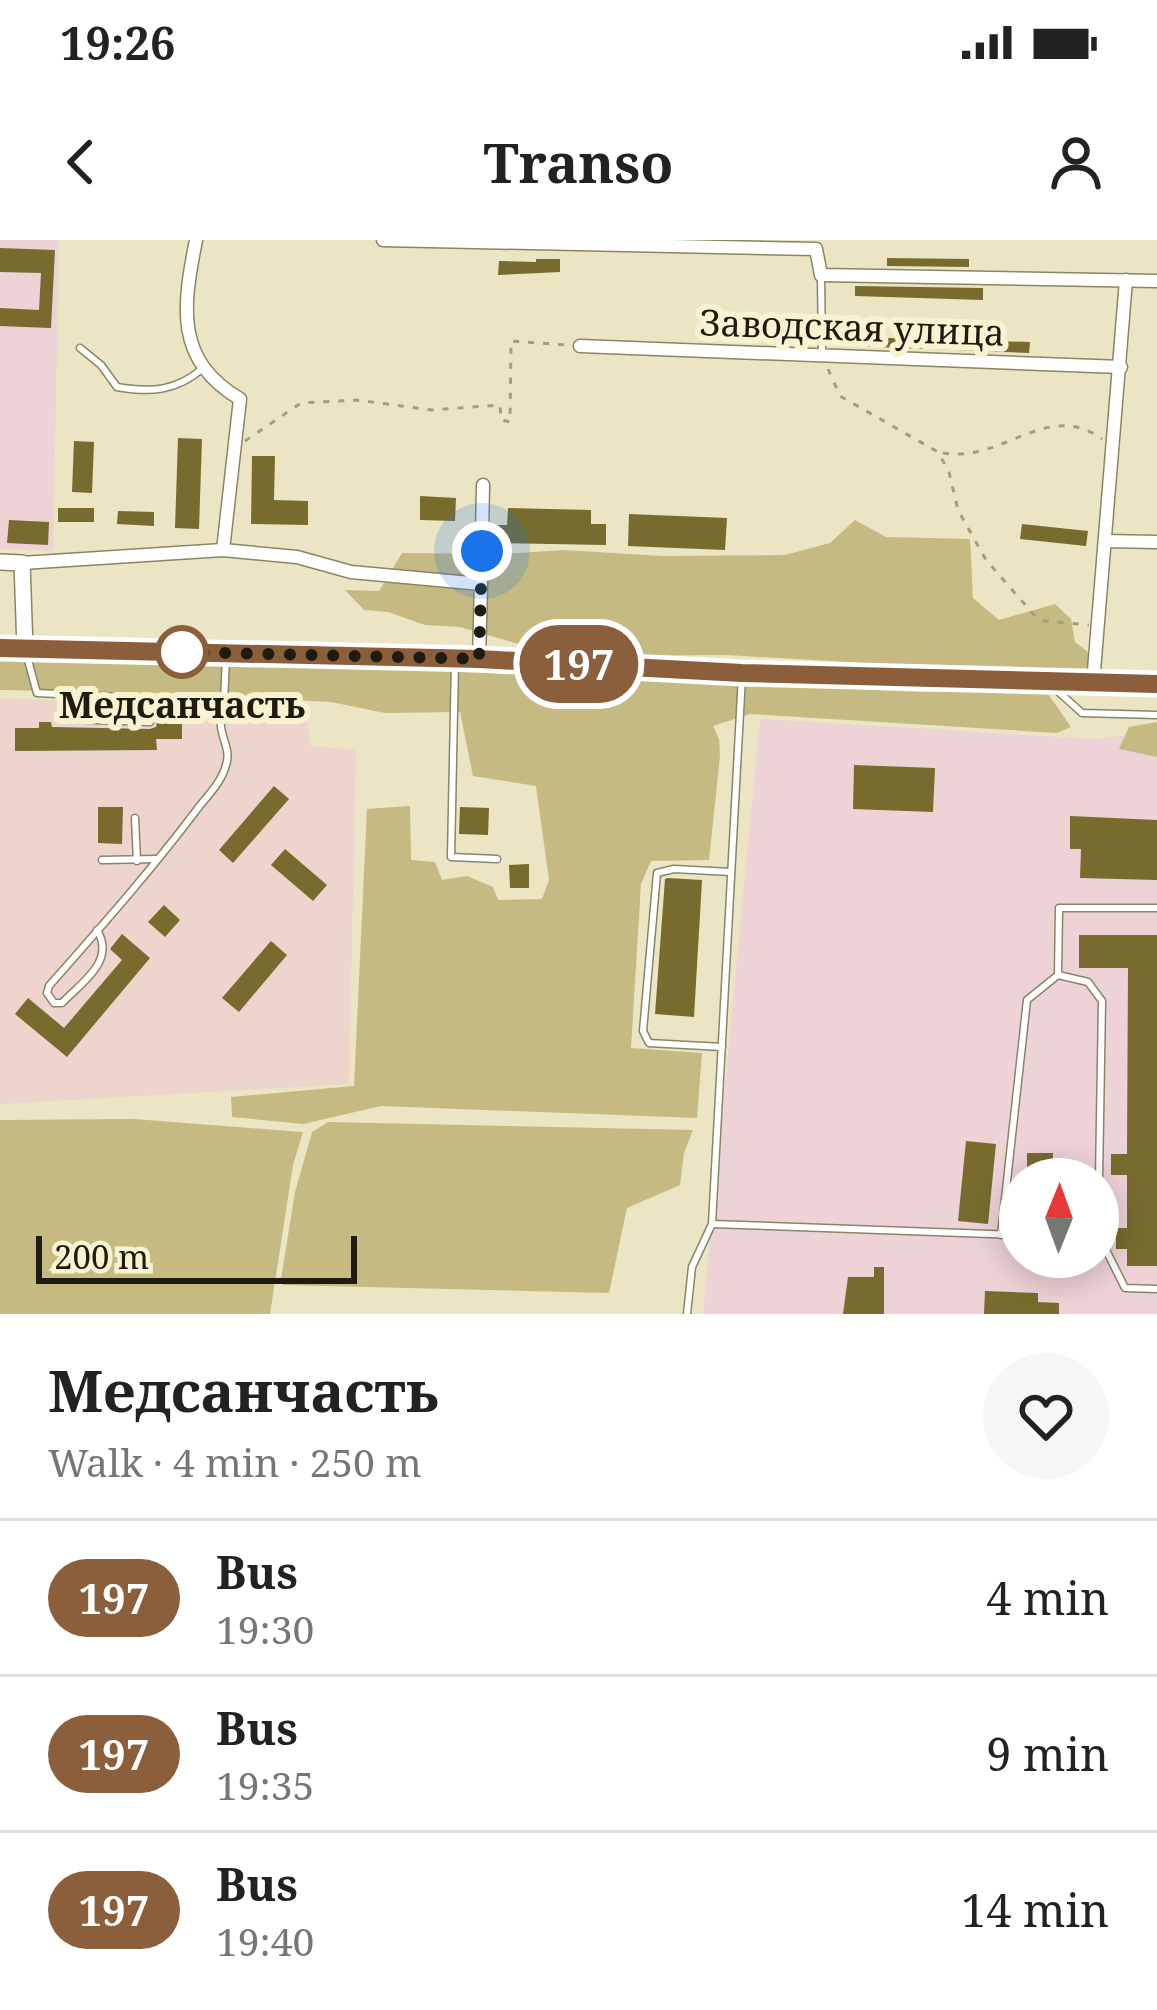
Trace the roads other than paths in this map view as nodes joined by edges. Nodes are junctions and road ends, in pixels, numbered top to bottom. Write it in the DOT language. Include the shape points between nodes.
graph roads {
  1 [pos="196,240"];
  2 [pos="383,240"];
  3 [pos="395,240"];
  4 [pos="815,245"];
  5 [pos="821,275"];
  6 [pos="1126,280"];
  7 [pos="1157,281"];
  8 [pos="580,346"];
  9 [pos="80,348"];
  10 [pos="822,356"];
  11 [pos="1121,367"];
  12 [pos="203,368"];
  13 [pos="483,485"];
  14 [pos="1105,541"];
  15 [pos="1157,542"];
  16 [pos="223,550"];
  17 [pos="0,562"];
  18 [pos="22,563"];
  19 [pos="481,584"];
  20 [pos="0,648"];
  21 [pos="25,649"];
  22 [pos="225,652"];
  23 [pos="455,659"];
  24 [pos="479,659"];
  25 [pos="742,673"];
  26 [pos="1048,683"];
  27 [pos="1093,683"];
  28 [pos="1157,684"];
  29 [pos="150,700"];
  30 [pos="224,702"];
  31 [pos="1157,715"];
  32 [pos="69,719"];
  33 [pos="136,818"];
  34 [pos="160,859"];
  35 [pos="497,859"];
  36 [pos="102,860"];
  37 [pos="136,861"];
  38 [pos="731,872"];
  39 [pos="1157,908"];
  40 [pos="97,930"];
  41 [pos="1058,975"];
  42 [pos="722,1047"];
  43 [pos="1010,1158"];
  44 [pos="1100,1158"];
  45 [pos="712,1224"];
  46 [pos="999,1235"];
  47 [pos="1119,1276"];
  48 [pos="1157,1289"];
  49 [pos="686,1314"];
  1 -- 12 [label="street" via="185,314"];
  2 -- 3 [label="street"];
  3 -- 4 [label="street"];
  4 -- 5 [label="street"];
  5 -- 6 [label="street"];
  5 -- 10 [label="lane"];
  6 -- 7 [label="street"];
  6 -- 11 [label="street"];
  8 -- 10 [label="street, Заводская улица"];
  9 -- 12 [label="lane" via="117,387 140,391 187,382"];
  10 -- 11 [label="street, Заводская улица"];
  11 -- 14 [label="street"];
  12 -- 16 [label="street" via="240,398"];
  13 -- 19 [label="street"];
  14 -- 15 [label="street"];
  14 -- 27 [label="street"];
  16 -- 18 [label="street"];
  16 -- 19 [label="street"];
  17 -- 18 [label="street"];
  18 -- 21 [label="street"];
  19 -- 24 [label="street"];
  20 -- 21 [label="street"];
  21 -- 22 [label="street"];
  21 -- 29 [label="lane" via="37,693"];
  22 -- 23 [label="street"];
  22 -- 30 [label="lane"];
  23 -- 24 [label="street"];
  23 -- 35 [label="lane" via="451,856"];
  24 -- 25 [label="street"];
  25 -- 26 [label="street"];
  25 -- 38 [label="lane"];
  26 -- 27 [label="street"];
  26 -- 31 [label="lane" via="1082,713"];
  27 -- 28 [label="street"];
  29 -- 30 [label="lane"];
  29 -- 32 [label="lane" via="150,722"];
  30 -- 34 [label="lane" via="218,721 229,760 221,780"];
  33 -- 37 [label="lane"];
  34 -- 37 [label="lane"];
  34 -- 40 [label="lane"];
  36 -- 37 [label="lane"];
  38 -- 42 [label="lane"];
  38 -- 42 [label="lane" via="657,873 643,1031 649,1042"];
  39 -- 41 [label="lane" via="1059,908"];
  40 -- 40 [label="lane" via="49,986 54,1003 62,1004 102,961"];
  41 -- 43 [label="lane" via="1028,1000"];
  41 -- 44 [label="lane" via="1088,982 1102,1001"];
  42 -- 45 [label="lane"];
  45 -- 46 [label="lane"];
  45 -- 49 [label="lane" via="692,1267"];
  47 -- 48 [label="lane" via="1125,1288"];
}
